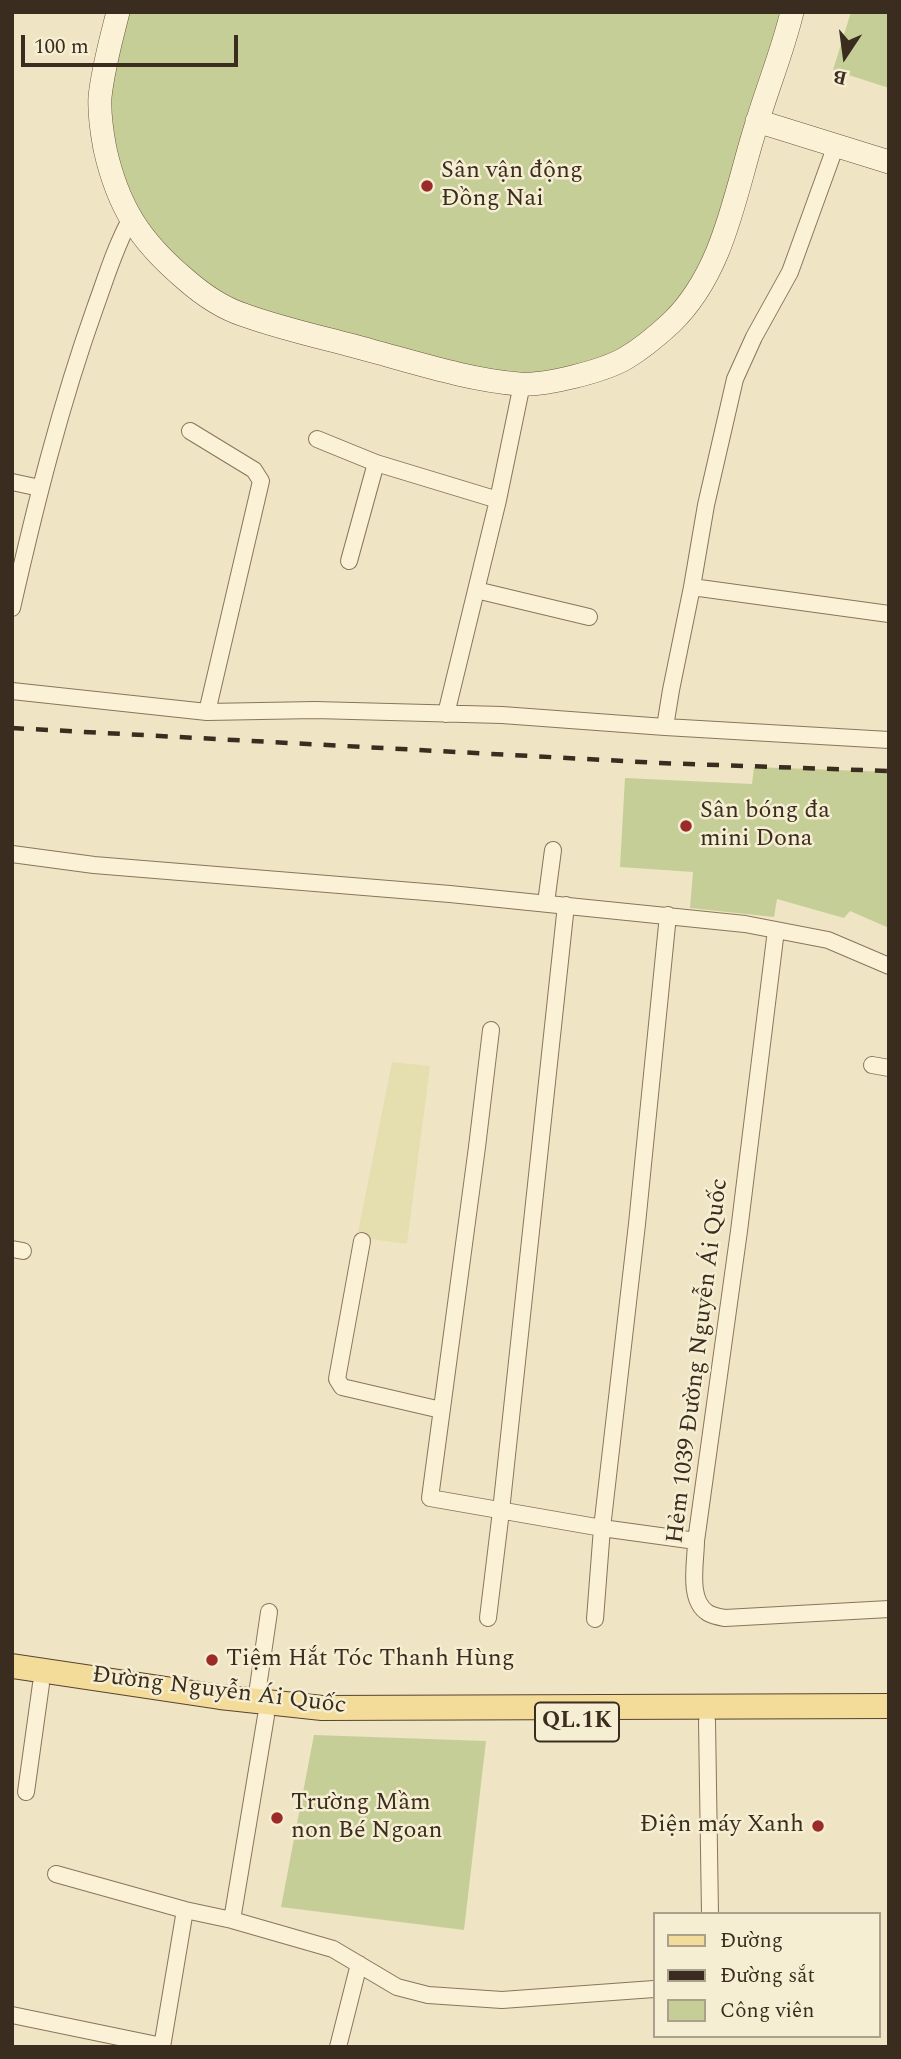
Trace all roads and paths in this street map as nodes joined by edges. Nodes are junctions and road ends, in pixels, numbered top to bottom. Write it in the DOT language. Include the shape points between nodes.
graph roads {
  1 [pos="118,12"];
  2 [pos="792,12"];
  3 [pos="757,121"];
  4 [pos="836,145"];
  5 [pos="889,162"];
  6 [pos="131,218"];
  7 [pos="522,384"];
  8 [pos="190,431"];
  9 [pos="317,439"];
  10 [pos="376,463"];
  11 [pos="12,482"];
  12 [pos="40,488"];
  13 [pos="498,500"];
  14 [pos="349,561"];
  15 [pos="692,587"];
  16 [pos="476,590"];
  17 [pos="12,608"];
  18 [pos="889,614"];
  19 [pos="589,617"];
  20 [pos="12,691"];
  21 [pos="207,712"];
  22 [pos="446,714"];
  23 [pos="665,727"];
  24 [pos="889,740"];
  25 [pos="553,850"];
  26 [pos="12,854"];
  27 [pos="546,903"];
  28 [pos="566,905"];
  29 [pos="668,915"];
  30 [pos="776,930"];
  31 [pos="889,966"];
  32 [pos="491,1030"];
  33 [pos="872,1065"];
  34 [pos="889,1068"];
  35 [pos="362,1241"];
  36 [pos="441,1410"];
  37 [pos="502,1511"];
  38 [pos="602,1528"];
  39 [pos="696,1541"];
  40 [pos="889,1609"];
  41 [pos="269,1612"];
  42 [pos="488,1618"];
  43 [pos="595,1619"];
  44 [pos="12,1666"];
  45 [pos="12,1680"];
  46 [pos="41,1684"];
  47 [pos="889,1706"];
  48 [pos="261,1709"];
  49 [pos="889,1719"];
  50 [pos="708,1721"];
  51 [pos="26,1792"];
  52 [pos="56,1874"];
  53 [pos="185,1910"];
  54 [pos="710,1912"];
  55 [pos="232,1920"];
  56 [pos="359,1964"];
  57 [pos="652,1989"];
  58 [pos="12,2015"];
  59 [pos="162,2046"];
  60 [pos="338,2047"];
  1 -- 6 [label="street" via="100,99 112,179"];
  2 -- 3 [label="street"];
  3 -- 4 [label="street"];
  3 -- 7 [label="street" via="710,270 671,323 624,360 574,377"];
  4 -- 5 [label="street"];
  4 -- 15 [label="street" via="790,272 735,379"];
  6 -- 7 [label="street" via="163,260 202,294 242,315 477,378"];
  6 -- 12 [label="street" via="80,349"];
  7 -- 13 [label="street"];
  8 -- 21 [label="street" via="254,470 261,481"];
  9 -- 10 [label="street"];
  10 -- 13 [label="street"];
  10 -- 14 [label="street"];
  11 -- 12 [label="street"];
  12 -- 17 [label="street"];
  13 -- 16 [label="street"];
  15 -- 18 [label="street"];
  15 -- 23 [label="street"];
  16 -- 19 [label="street"];
  16 -- 22 [label="street"];
  20 -- 21 [label="street"];
  21 -- 22 [label="street"];
  22 -- 23 [label="street"];
  23 -- 24 [label="street"];
  25 -- 27 [label="street"];
  26 -- 27 [label="street"];
  27 -- 28 [label="street"];
  28 -- 29 [label="street"];
  28 -- 37 [label="street"];
  29 -- 30 [label="street"];
  29 -- 38 [label="street"];
  30 -- 31 [label="street" via="828,940"];
  30 -- 39 [label="street, Hẻm 1039 Đường Nguyễn Ái Quốc"];
  32 -- 36 [label="street"];
  33 -- 34 [label="street"];
  35 -- 36 [label="street" via="337,1379 342,1387"];
  36 -- 37 [label="street" via="430,1499"];
  37 -- 38 [label="street"];
  37 -- 42 [label="street"];
  38 -- 39 [label="street"];
  38 -- 43 [label="street"];
  39 -- 40 [label="street, Hẻm 1039 Đường Nguyễn Ái Quốc" via="695,1592 709,1614 725,1618"];
  41 -- 48 [label="street"];
  44 -- 48 [label="main road, Đường Nguyễn Ái Quốc / QL.1K"];
  45 -- 46 [label="main road, Đường Nguyễn Ái Quốc / QL.1K"];
  46 -- 48 [label="main road, Đường Nguyễn Ái Quốc / QL.1K" via="141,1700"];
  46 -- 51 [label="street"];
  47 -- 48 [label="main road, Đường Nguyễn Ái Quốc / QL.1K"];
  48 -- 50 [label="main road, Đường Nguyễn Ái Quốc / QL.1K" via="403,1723"];
  48 -- 55 [label="street"];
  49 -- 50 [label="main road, Đường Nguyễn Ái Quốc / QL.1K"];
  50 -- 54 [label="street"];
  52 -- 53 [label="street"];
  53 -- 55 [label="street"];
  53 -- 59 [label="street"];
  55 -- 56 [label="street" via="321,1945"];
  56 -- 57 [label="street" via="397,1987 451,1997 502,2000"];
  56 -- 60 [label="street"];
  58 -- 59 [label="street"];
}
